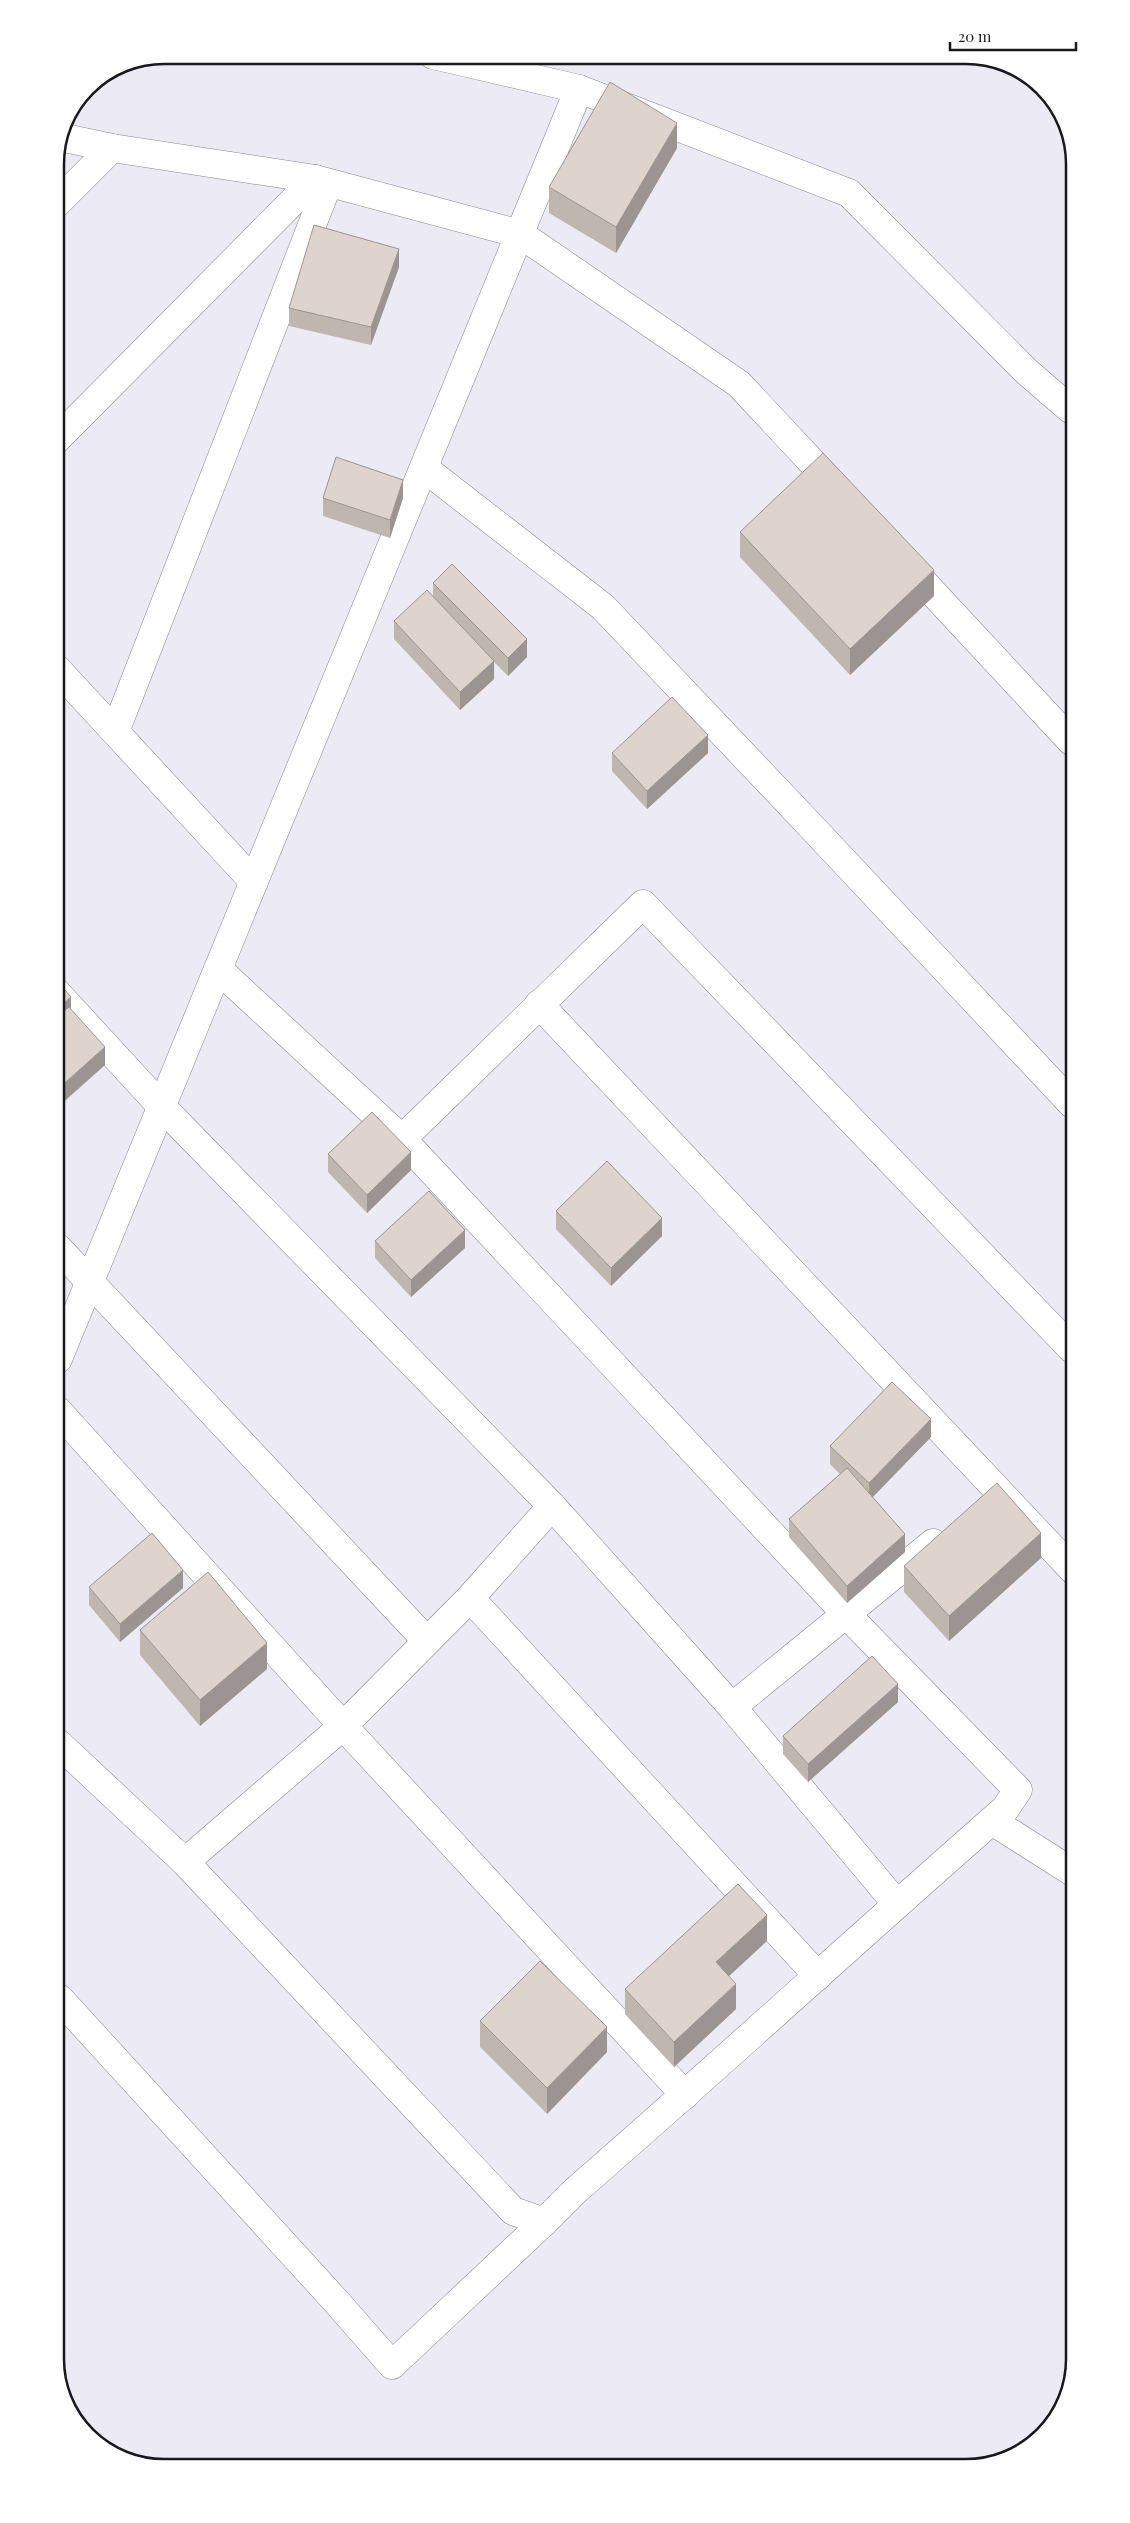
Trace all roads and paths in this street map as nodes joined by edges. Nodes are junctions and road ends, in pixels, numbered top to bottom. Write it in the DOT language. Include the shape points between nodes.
graph roads {
  1 [pos="472,64"];
  2 [pos="580,89"];
  3 [pos="67,138"];
  4 [pos="112,148"];
  5 [pos="322,182"];
  6 [pos="64,196"];
  7 [pos="520,234"];
  8 [pos="1066,406"];
  9 [pos="64,432"];
  10 [pos="424,468"];
  11 [pos="854,508"];
  12 [pos="895,552"];
  13 [pos="64,678"];
  14 [pos="114,732"];
  15 [pos="1066,736"];
  16 [pos="254,882"];
  17 [pos="218,969"];
  18 [pos="64,1001"];
  19 [pos="539,1004"];
  20 [pos="1066,1098"];
  21 [pos="162,1106"];
  22 [pos="402,1139"];
  23 [pos="64,1254"];
  24 [pos="90,1282"];
  25 [pos="1066,1343"];
  26 [pos="64,1345"];
  27 [pos="64,1417"];
  28 [pos="552,1506"];
  29 [pos="951,1528"];
  30 [pos="1066,1564"];
  31 [pos="470,1598"];
  32 [pos="847,1615"];
  33 [pos="426,1640"];
  34 [pos="732,1707"];
  35 [pos="344,1726"];
  36 [pos="64,1749"];
  37 [pos="992,1821"];
  38 [pos="185,1862"];
  39 [pos="1066,1868"];
  40 [pos="896,1904"];
  41 [pos="818,1976"];
  42 [pos="64,2003"];
  43 [pos="685,2096"];
  44 [pos="544,2222"];
  1 -- 2 [label="street"];
  2 -- 7 [label="street"];
  2 -- 8 [label="street" via="849,193 1026,371"];
  3 -- 4 [label="street"];
  4 -- 5 [label="street"];
  4 -- 6 [label="street"];
  5 -- 7 [label="street"];
  5 -- 9 [label="street"];
  5 -- 14 [label="street"];
  7 -- 10 [label="street"];
  7 -- 11 [label="street" via="739,384"];
  10 -- 16 [label="street"];
  10 -- 20 [label="street" via="603,607"];
  12 -- 15 [label="street"];
  13 -- 14 [label="street"];
  14 -- 16 [label="street"];
  16 -- 17 [label="street"];
  17 -- 21 [label="street"];
  17 -- 22 [label="street"];
  18 -- 21 [label="street"];
  19 -- 22 [label="street"];
  19 -- 25 [label="street" via="643,904"];
  19 -- 30 [label="street" via="989,1497"];
  21 -- 24 [label="street"];
  21 -- 28 [label="street"];
  22 -- 32 [label="street"];
  23 -- 24 [label="street"];
  24 -- 26 [label="street"];
  24 -- 33 [label="street"];
  27 -- 35 [label="street"];
  28 -- 31 [label="street"];
  28 -- 34 [label="street"];
  29 -- 32 [label="street"];
  31 -- 33 [label="street"];
  31 -- 41 [label="street"];
  32 -- 34 [label="street"];
  32 -- 37 [label="street" via="1018,1790 1006,1809"];
  33 -- 35 [label="street"];
  34 -- 40 [label="street"];
  35 -- 38 [label="street"];
  35 -- 43 [label="street"];
  36 -- 38 [label="street"];
  37 -- 39 [label="street"];
  37 -- 40 [label="street"];
  38 -- 44 [label="street" via="513,2211"];
  40 -- 41 [label="street"];
  41 -- 43 [label="street"];
  42 -- 44 [label="street" via="392,2365"];
  43 -- 44 [label="street"];
}
